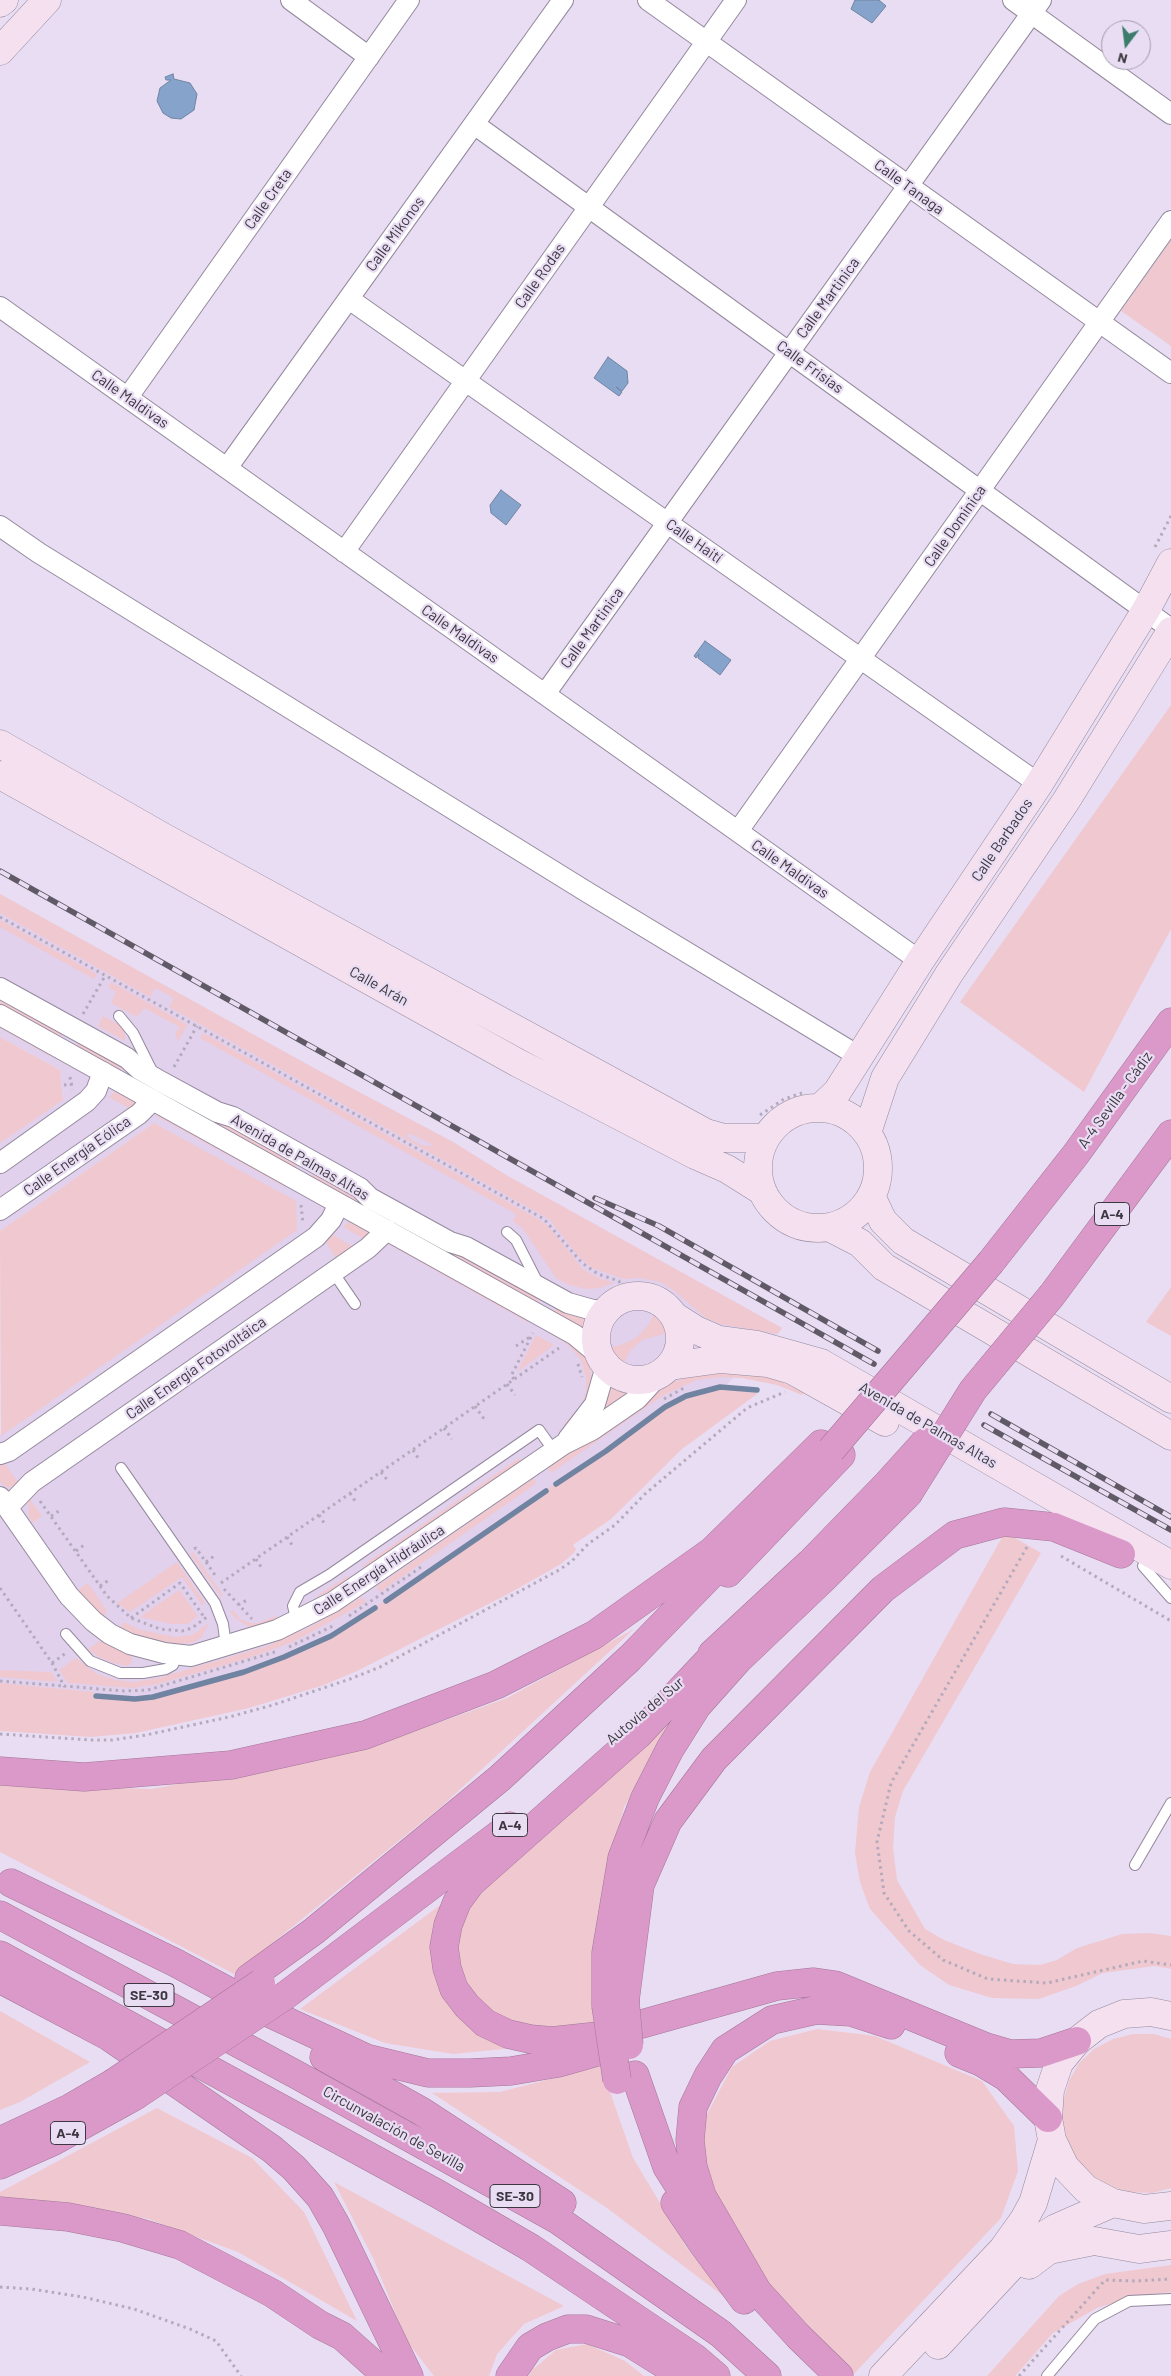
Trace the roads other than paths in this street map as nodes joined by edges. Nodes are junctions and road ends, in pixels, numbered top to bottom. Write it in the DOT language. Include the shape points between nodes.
graph roads {
  1 [pos="4,0"];
  2 [pos="47,0"];
  3 [pos="291,0"];
  4 [pos="409,0"];
  5 [pos="563,0"];
  6 [pos="648,0"];
  7 [pos="736,0"];
  8 [pos="1013,0"];
  9 [pos="0,3"];
  10 [pos="1036,7"];
  11 [pos="707,42"];
  12 [pos="0,51"];
  13 [pos="369,57"];
  14 [pos="1171,114"];
  15 [pos="474,124"];
  16 [pos="908,186"];
  17 [pos="589,208"];
  18 [pos="1171,221"];
  19 [pos="349,299"];
  20 [pos="0,307"];
  21 [pos="1099,322"];
  22 [pos="789,352"];
  23 [pos="1171,373"];
  24 [pos="466,381"];
  25 [pos="128,397"];
  26 [pos="228,468"];
  27 [pos="980,490"];
  28 [pos="667,523"];
  29 [pos="0,526"];
  30 [pos="344,552"];
  31 [pos="1171,563"];
  32 [pos="1146,610"];
  33 [pos="1171,630"];
  34 [pos="861,658"];
  35 [pos="545,694"];
  36 [pos="0,744"];
  37 [pos="0,775"];
  38 [pos="1039,784"];
  39 [pos="738,831"];
  40 [pos="920,961"];
  41 [pos="0,988"];
  42 [pos="0,1015"];
  43 [pos="120,1016"];
  44 [pos="1171,1022"];
  45 [pos="860,1056"];
  46 [pos="139,1069"];
  47 [pos="106,1080"];
  48 [pos="162,1084"];
  49 [pos="820,1108"];
  50 [pos="867,1133"];
  51 [pos="1171,1134"];
  52 [pos="765,1138"];
  53 [pos="0,1163"];
  54 [pos="762,1191"];
  55 [pos="871,1196"];
  56 [pos="370,1198"];
  57 [pos="0,1210"];
  58 [pos="341,1210"];
  59 [pos="829,1227"];
  60 [pos="387,1230"];
  61 [pos="507,1232"];
  62 [pos="333,1272"];
  63 [pos="541,1289"];
  64 [pos="355,1304"];
  65 [pos="606,1310"];
  66 [pos="674,1316"];
  67 [pos="593,1359"];
  68 [pos="664,1370"];
  69 [pos="1171,1399"];
  70 [pos="1171,1436"];
  71 [pos="559,1448"];
  72 [pos="831,1450"];
  73 [pos="0,1454"];
  74 [pos="121,1468"];
  75 [pos="898,1488"];
  76 [pos="4,1502"];
  77 [pos="1132,1560"];
  78 [pos="1171,1565"];
  79 [pos="1171,1583"];
  80 [pos="1171,1598"];
  81 [pos="297,1622"];
  82 [pos="66,1634"];
  83 [pos="725,1643"];
  84 [pos="226,1646"];
  85 [pos="177,1655"];
  86 [pos="0,1771"];
  87 [pos="1171,1802"];
  88 [pos="1135,1865"];
  89 [pos="5,1880"];
  90 [pos="0,1915"];
  91 [pos="0,1955"];
  92 [pos="0,1979"];
  93 [pos="869,1998"];
  94 [pos="615,2003"];
  95 [pos="1171,2016"];
  96 [pos="108,2036"];
  97 [pos="1076,2041"];
  98 [pos="626,2078"];
  99 [pos="116,2086"];
  100 [pos="1050,2129"];
  101 [pos="0,2131"];
  102 [pos="0,2141"];
  103 [pos="362,2154"];
  104 [pos="0,2165"];
  105 [pos="1113,2203"];
  106 [pos="1171,2206"];
  107 [pos="0,2211"];
  108 [pos="1171,2245"];
  109 [pos="759,2294"];
  110 [pos="1171,2299"];
  111 [pos="974,2308"];
  112 [pos="320,2325"];
  113 [pos="721,2334"];
  114 [pos="371,2376"];
  115 [pos="387,2376"];
  116 [pos="409,2376"];
  117 [pos="510,2376"];
  118 [pos="683,2376"];
  119 [pos="716,2376"];
  120 [pos="767,2376"];
  121 [pos="817,2376"];
  122 [pos="839,2376"];
  123 [pos="883,2376"];
  124 [pos="907,2376"];
  125 [pos="1048,2376"];
  1 -- 9 [label="street"];
  2 -- 12 [label="street"];
  3 -- 13 [label="street"];
  4 -- 13 [label="street, Calle Creta"];
  5 -- 15 [label="street, Calle Mikonos"];
  6 -- 11 [label="street, Calle Tanaga"];
  7 -- 11 [label="street, Calle Rodas"];
  8 -- 10 [label="street"];
  10 -- 14 [label="street"];
  10 -- 16 [label="street, Calle Martinica"];
  11 -- 16 [label="street, Calle Tanaga"];
  11 -- 17 [label="street, Calle Rodas"];
  13 -- 25 [label="street, Calle Creta"];
  15 -- 17 [label="street, Calle Frisias"];
  15 -- 19 [label="street, Calle Mikonos"];
  16 -- 21 [label="street, Calle Tanaga"];
  16 -- 22 [label="street, Calle Martinica"];
  17 -- 22 [label="street, Calle Frisias"];
  17 -- 24 [label="street, Calle Rodas"];
  18 -- 21 [label="street, Calle Dominica"];
  19 -- 24 [label="street, Calle Haití"];
  19 -- 26 [label="street, Calle Mikonos"];
  20 -- 25 [label="street, Calle Maldivas"];
  21 -- 23 [label="street, Calle Tanaga"];
  21 -- 27 [label="street, Calle Dominica"];
  22 -- 27 [label="street, Calle Frisias"];
  22 -- 28 [label="street, Calle Martinica"];
  24 -- 28 [label="street, Calle Haití"];
  24 -- 30 [label="street, Calle Rodas"];
  25 -- 26 [label="street, Calle Maldivas"];
  26 -- 30 [label="street, Calle Maldivas"];
  27 -- 32 [label="street, Calle Frisias"];
  27 -- 34 [label="street, Calle Dominica"];
  28 -- 34 [label="street, Calle Haití"];
  28 -- 35 [label="street, Calle Martinica"];
  29 -- 45 [label="street" via="586,892"];
  30 -- 35 [label="street, Calle Maldivas"];
  31 -- 32 [label="street, Calle Barbados"];
  32 -- 33 [label="street, Calle Frisias"];
  32 -- 38 [label="street, Calle Barbados"];
  33 -- 50 [label="street, Calle Barbados" via="1066,801 949,974 885,1078"];
  34 -- 38 [label="street, Calle Haití"];
  34 -- 39 [label="street, Calle Dominica"];
  35 -- 39 [label="street, Calle Maldivas"];
  36 -- 52 [label="street, Calle Arán" via="162,837 706,1133 724,1138"];
  37 -- 54 [label="street, Calle Arán" via="518,1063 695,1155 727,1168"];
  38 -- 40 [label="street, Calle Barbados"];
  39 -- 40 [label="street, Calle Maldivas"];
  40 -- 45 [label="street, Calle Barbados"];
  41 -- 46 [label="street, Avenida de Palmas Altas" via="127,1058"];
  42 -- 47 [label="street, Avenida de Palmas Altas"];
  43 -- 48 [label="lane"];
  44 -- 72 [label="highway, A-4 Sevilla - Cádiz, bridge" via="1076,1154 991,1262"];
  45 -- 49 [label="street, Calle Barbados" via="837,1092"];
  46 -- 47 [label="street" via="129,1080"];
  46 -- 48 [label="street, Avenida de Palmas Altas"];
  47 -- 48 [label="street, Avenida de Palmas Altas"];
  47 -- 53 [label="street" via="79,1108"];
  48 -- 56 [label="street, Avenida de Palmas Altas" via="250,1127 360,1188"];
  48 -- 57 [label="street, Calle Energía Eólica" via="139,1114"];
  48 -- 58 [label="street, Avenida de Palmas Altas"];
  49 -- 50 [label="street" via="846,1115"];
  49 -- 52 [label="street" via="798,1111 779,1121"];
  50 -- 55 [label="street" via="876,1153 878,1175"];
  51 -- 75 [label="highway, Autovía del Sur / A-4, bridge" via="1052,1295"];
  52 -- 54 [label="street" via="757,1164"];
  54 -- 59 [label="street" via="778,1213 801,1226"];
  55 -- 59 [label="street" via="860,1211"];
  55 -- 69 [label="street" via="883,1221 904,1241"];
  56 -- 58 [label="street" via="362,1208"];
  56 -- 63 [label="street, Avenida de Palmas Altas" via="450,1242 466,1246"];
  58 -- 60 [label="street, Avenida de Palmas Altas"];
  58 -- 73 [label="street" via="316,1237 10,1451"];
  59 -- 70 [label="street" via="860,1243 884,1267"];
  60 -- 62 [label="street, Calle Energía Fotovoltáica" via="372,1245"];
  60 -- 67 [label="street, Avenida de Palmas Altas" via="575,1335"];
  61 -- 63 [label="lane" via="516,1240"];
  62 -- 64 [label="lane"];
  62 -- 76 [label="street, Calle Energía Fotovoltáica"];
  63 -- 65 [label="street, Avenida de Palmas Altas" via="577,1306"];
  65 -- 66 [label="street" via="622,1299 641,1296 660,1302"];
  65 -- 67 [label="street" via="597,1327"];
  66 -- 68 [label="street" via="679,1347"];
  66 -- 78 [label="street, Avenida de Palmas Altas" via="719,1340 757,1345 821,1364"];
  67 -- 68 [label="street" via="631,1380 650,1378"];
  67 -- 71 [label="street, Calle Energía Hidráulica" via="599,1395 591,1410"];
  68 -- 71 [label="street, Calle Energía Hidráulica" via="637,1399"];
  68 -- 77 [label="street, Avenida de Palmas Altas" via="703,1360 735,1359 792,1370"];
  71 -- 81 [label="street, Calle Energía Hidráulica" via="363,1583"];
  71 -- 81 [label="lane" via="539,1430 300,1592 294,1601"];
  72 -- 86 [label="highway" via="712,1551 594,1635 496,1685 365,1735 232,1765 84,1778"];
  72 -- 99 [label="highway" via="630,1658 500,1778 255,1981"];
  74 -- 84 [label="lane" via="215,1603 223,1624"];
  75 -- 83 [label="highway, Autovía del Sur / A-4" via="810,1563"];
  75 -- 94 [label="highway" via="824,1578 738,1660 697,1706 670,1749 645,1798 622,1858 606,1952"];
  76 -- 85 [label="street, Calle Energía Hidráulica" via="69,1596 93,1621 130,1644"];
  77 -- 79 [label="street, Avenida de Palmas Altas"];
  77 -- 80 [label="lane"];
  77 -- 94 [label="highway" via="1054,1527 1004,1522 955,1536 883,1589 714,1759 668,1821 640,1885"];
  81 -- 84 [label="street, Calle Energía Hidráulica"];
  82 -- 85 [label="lane" via="90,1661 120,1673 166,1669 173,1665"];
  83 -- 93 [label="highway" via="638,1735 471,1883 457,1902 444,1947 454,1989 485,2023 508,2034 552,2041 599,2036 777,1986 814,1982 835,1985"];
  83 -- 99 [label="highway, Autovía del Sur / A-4, bridge" via="496,1837 286,1995"];
  84 -- 85 [label="street, Calle Energía Hidráulica" via="191,1656"];
  87 -- 88 [label="lane"];
  89 -- 93 [label="highway" via="174,1962 269,2014 358,2054 428,2073 512,2071 558,2064 710,2015 783,1996 836,1994"];
  89 -- 113 [label="highway" via="421,2111 591,2222"];
  90 -- 113 [label="highway, Circunvalación de Sevilla / SE-30" via="558,2220"];
  91 -- 103 [label="highway, SE-30"];
  92 -- 96 [label="highway"];
  93 -- 97 [label="highway" via="1010,2054 1041,2053"];
  94 -- 98 [label="highway, bridge"];
  95 -- 97 [label="street" via="1152,2012 1124,2014 1099,2024"];
  96 -- 103 [label="highway" via="256,2112"];
  96 -- 116 [label="highway" via="272,2149 320,2197"];
  97 -- 100 [label="street" via="1059,2063 1050,2090"];
  98 -- 109 [label="highway" via="668,2168 706,2230"];
  98 -- 121 [label="highway" via="634,2125 656,2173 745,2301"];
  99 -- 101 [label="highway"];
  99 -- 102 [label="highway"];
  99 -- 104 [label="highway, A-4" via="52,2142"];
  100 -- 105 [label="street" via="1065,2167 1086,2188"];
  100 -- 109 [label="highway" via="1006,2077 981,2062 877,2020 851,2012 816,2010 772,2020 748,2033 725,2050 708,2076 693,2107 690,2140 693,2167 702,2196"];
  100 -- 123 [label="street" via="1035,2196 1023,2221 1003,2249"];
  103 -- 119 [label="highway, SE-30" via="531,2248 695,2358"];
  105 -- 106 [label="street" via="1144,2209"];
  105 -- 111 [label="street" via="1035,2241"];
  107 -- 112 [label="highway" via="68,2217 123,2228 180,2245 272,2293"];
  108 -- 111 [label="street" via="1139,2249 1094,2241 1049,2250"];
  109 -- 122 [label="highway"];
  110 -- 125 [label="lane" via="1129,2301 1094,2319"];
  111 -- 124 [label="street"];
  112 -- 114 [label="highway" via="337,2346"];
  112 -- 115 [label="highway" via="342,2336"];
  113 -- 120 [label="highway, Circunvalación de Sevilla / SE-30"];
  117 -- 118 [label="highway" via="530,2347 547,2336 568,2329 586,2329 630,2343"];
}
